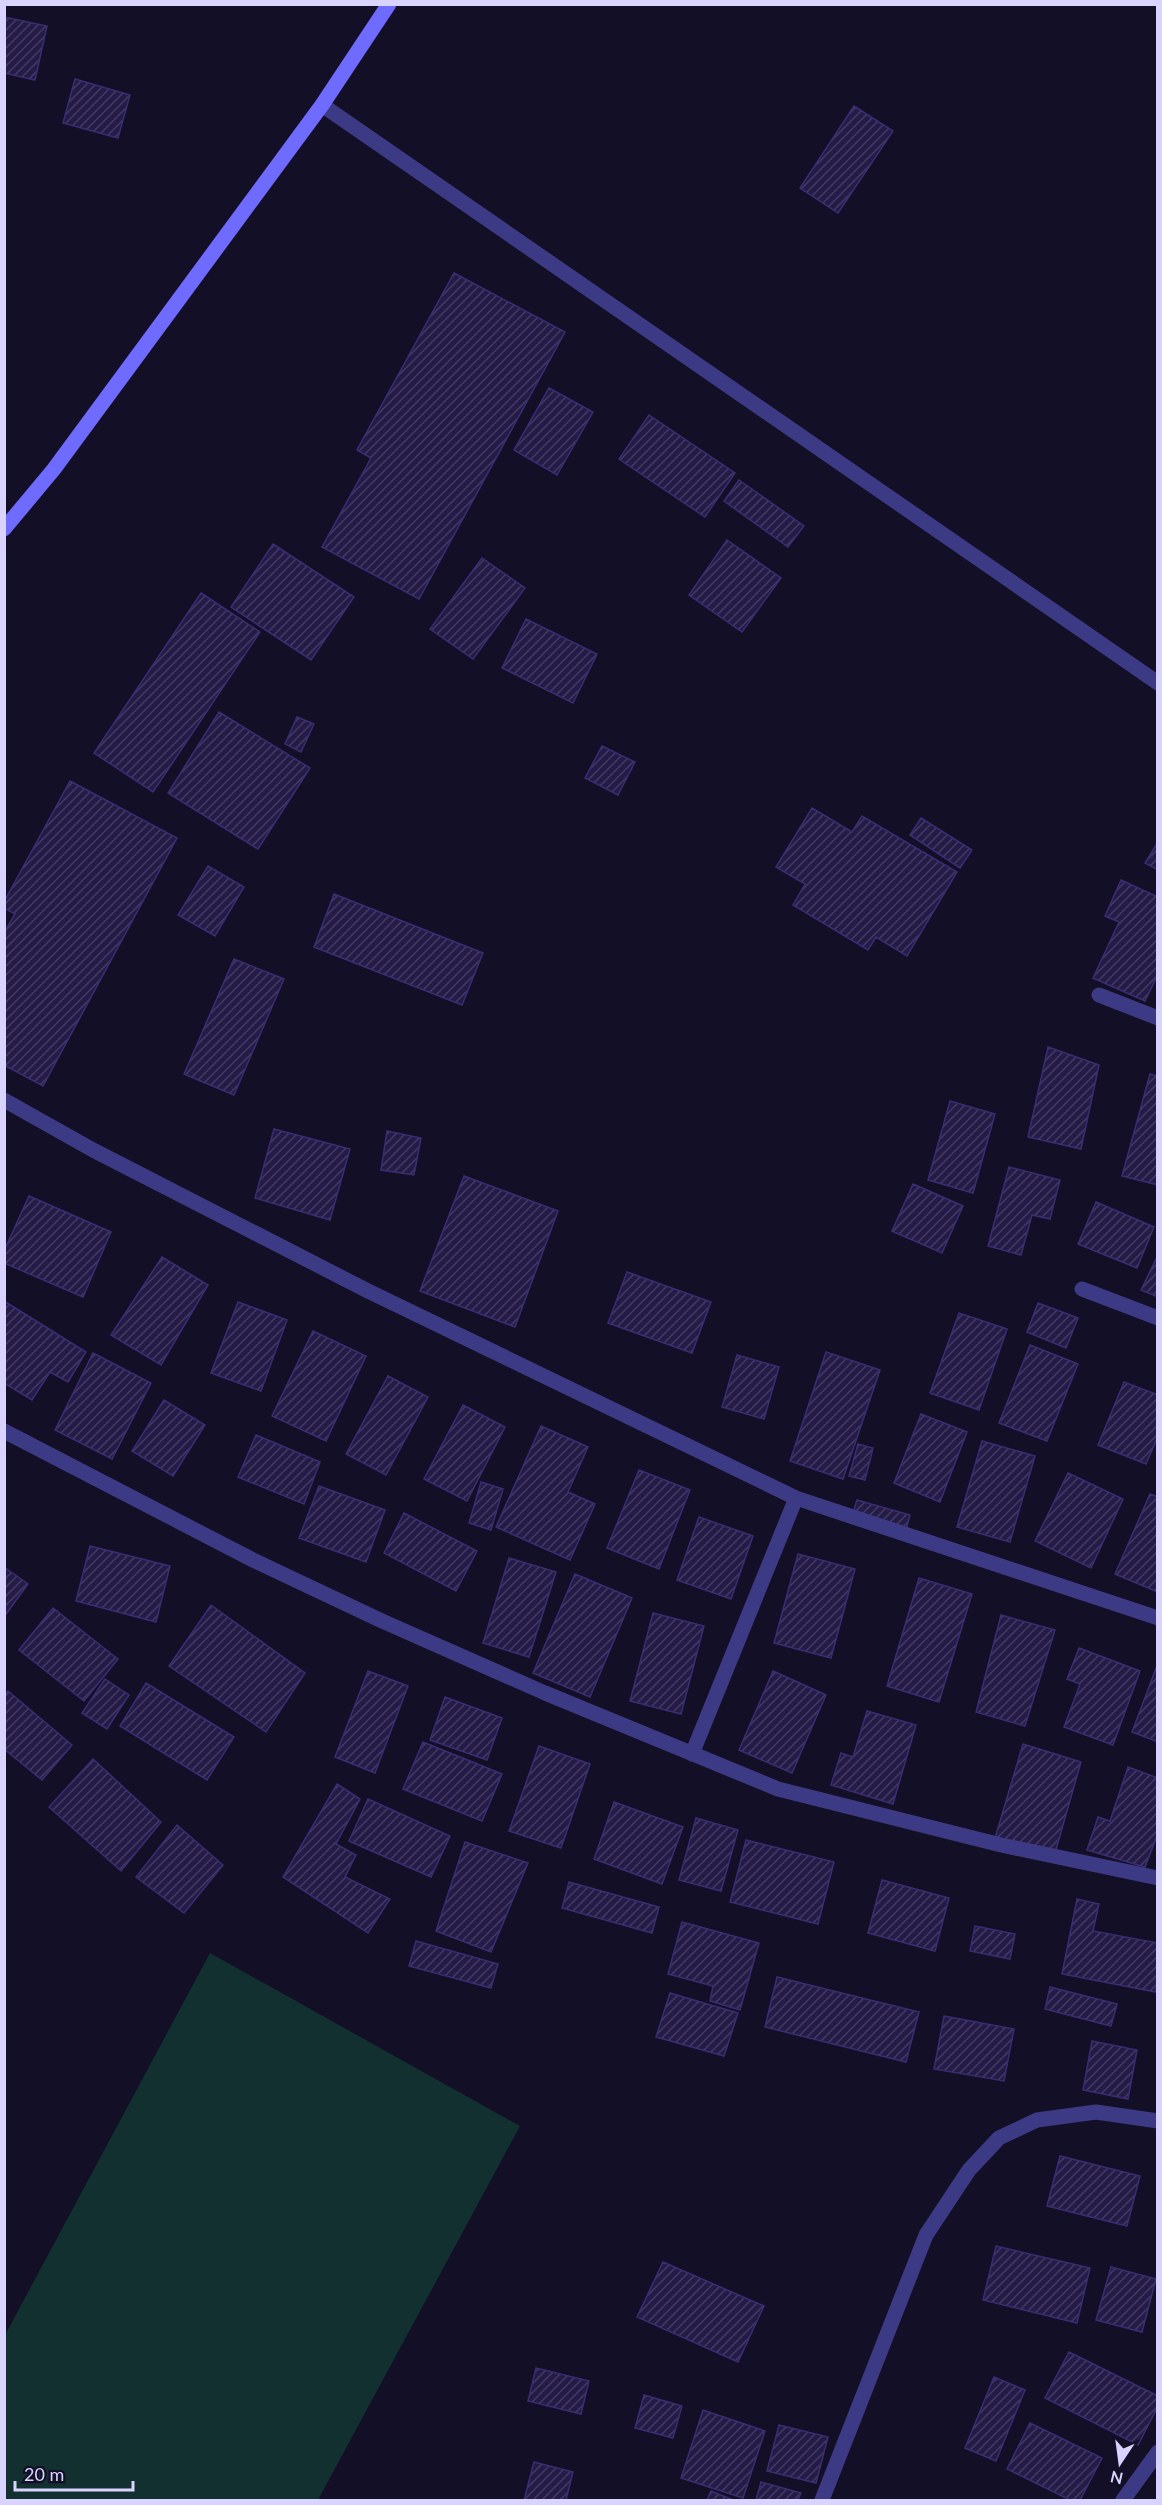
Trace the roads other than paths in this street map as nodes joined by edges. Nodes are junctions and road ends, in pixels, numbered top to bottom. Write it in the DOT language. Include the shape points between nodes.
graph roads {
  1 [pos="389,4"];
  2 [pos="322,105"];
  3 [pos="4,529"];
  4 [pos="1158,683"];
  5 [pos="1100,995"];
  6 [pos="1158,1018"];
  7 [pos="4,1100"];
  8 [pos="1082,1289"];
  9 [pos="1158,1318"];
  10 [pos="4,1431"];
  11 [pos="796,1498"];
  12 [pos="1158,1618"];
  13 [pos="692,1754"];
  14 [pos="1158,1878"];
  15 [pos="1158,2121"];
  16 [pos="1158,2452"];
  17 [pos="822,2500"];
  18 [pos="1123,2500"];
  1 -- 2 [label="street"];
  2 -- 3 [label="street" via="61,460"];
  2 -- 4 [label="street"];
  5 -- 6 [label="street"];
  7 -- 11 [label="street" via="368,1291"];
  8 -- 9 [label="street"];
  10 -- 13 [label="street" via="264,1566"];
  11 -- 12 [label="street"];
  11 -- 13 [label="street"];
  13 -- 14 [label="street" via="778,1789 1001,1845"];
  15 -- 17 [label="street" via="1096,2112 1037,2120 999,2138 969,2170 926,2235"];
  16 -- 18 [label="street"];
}
